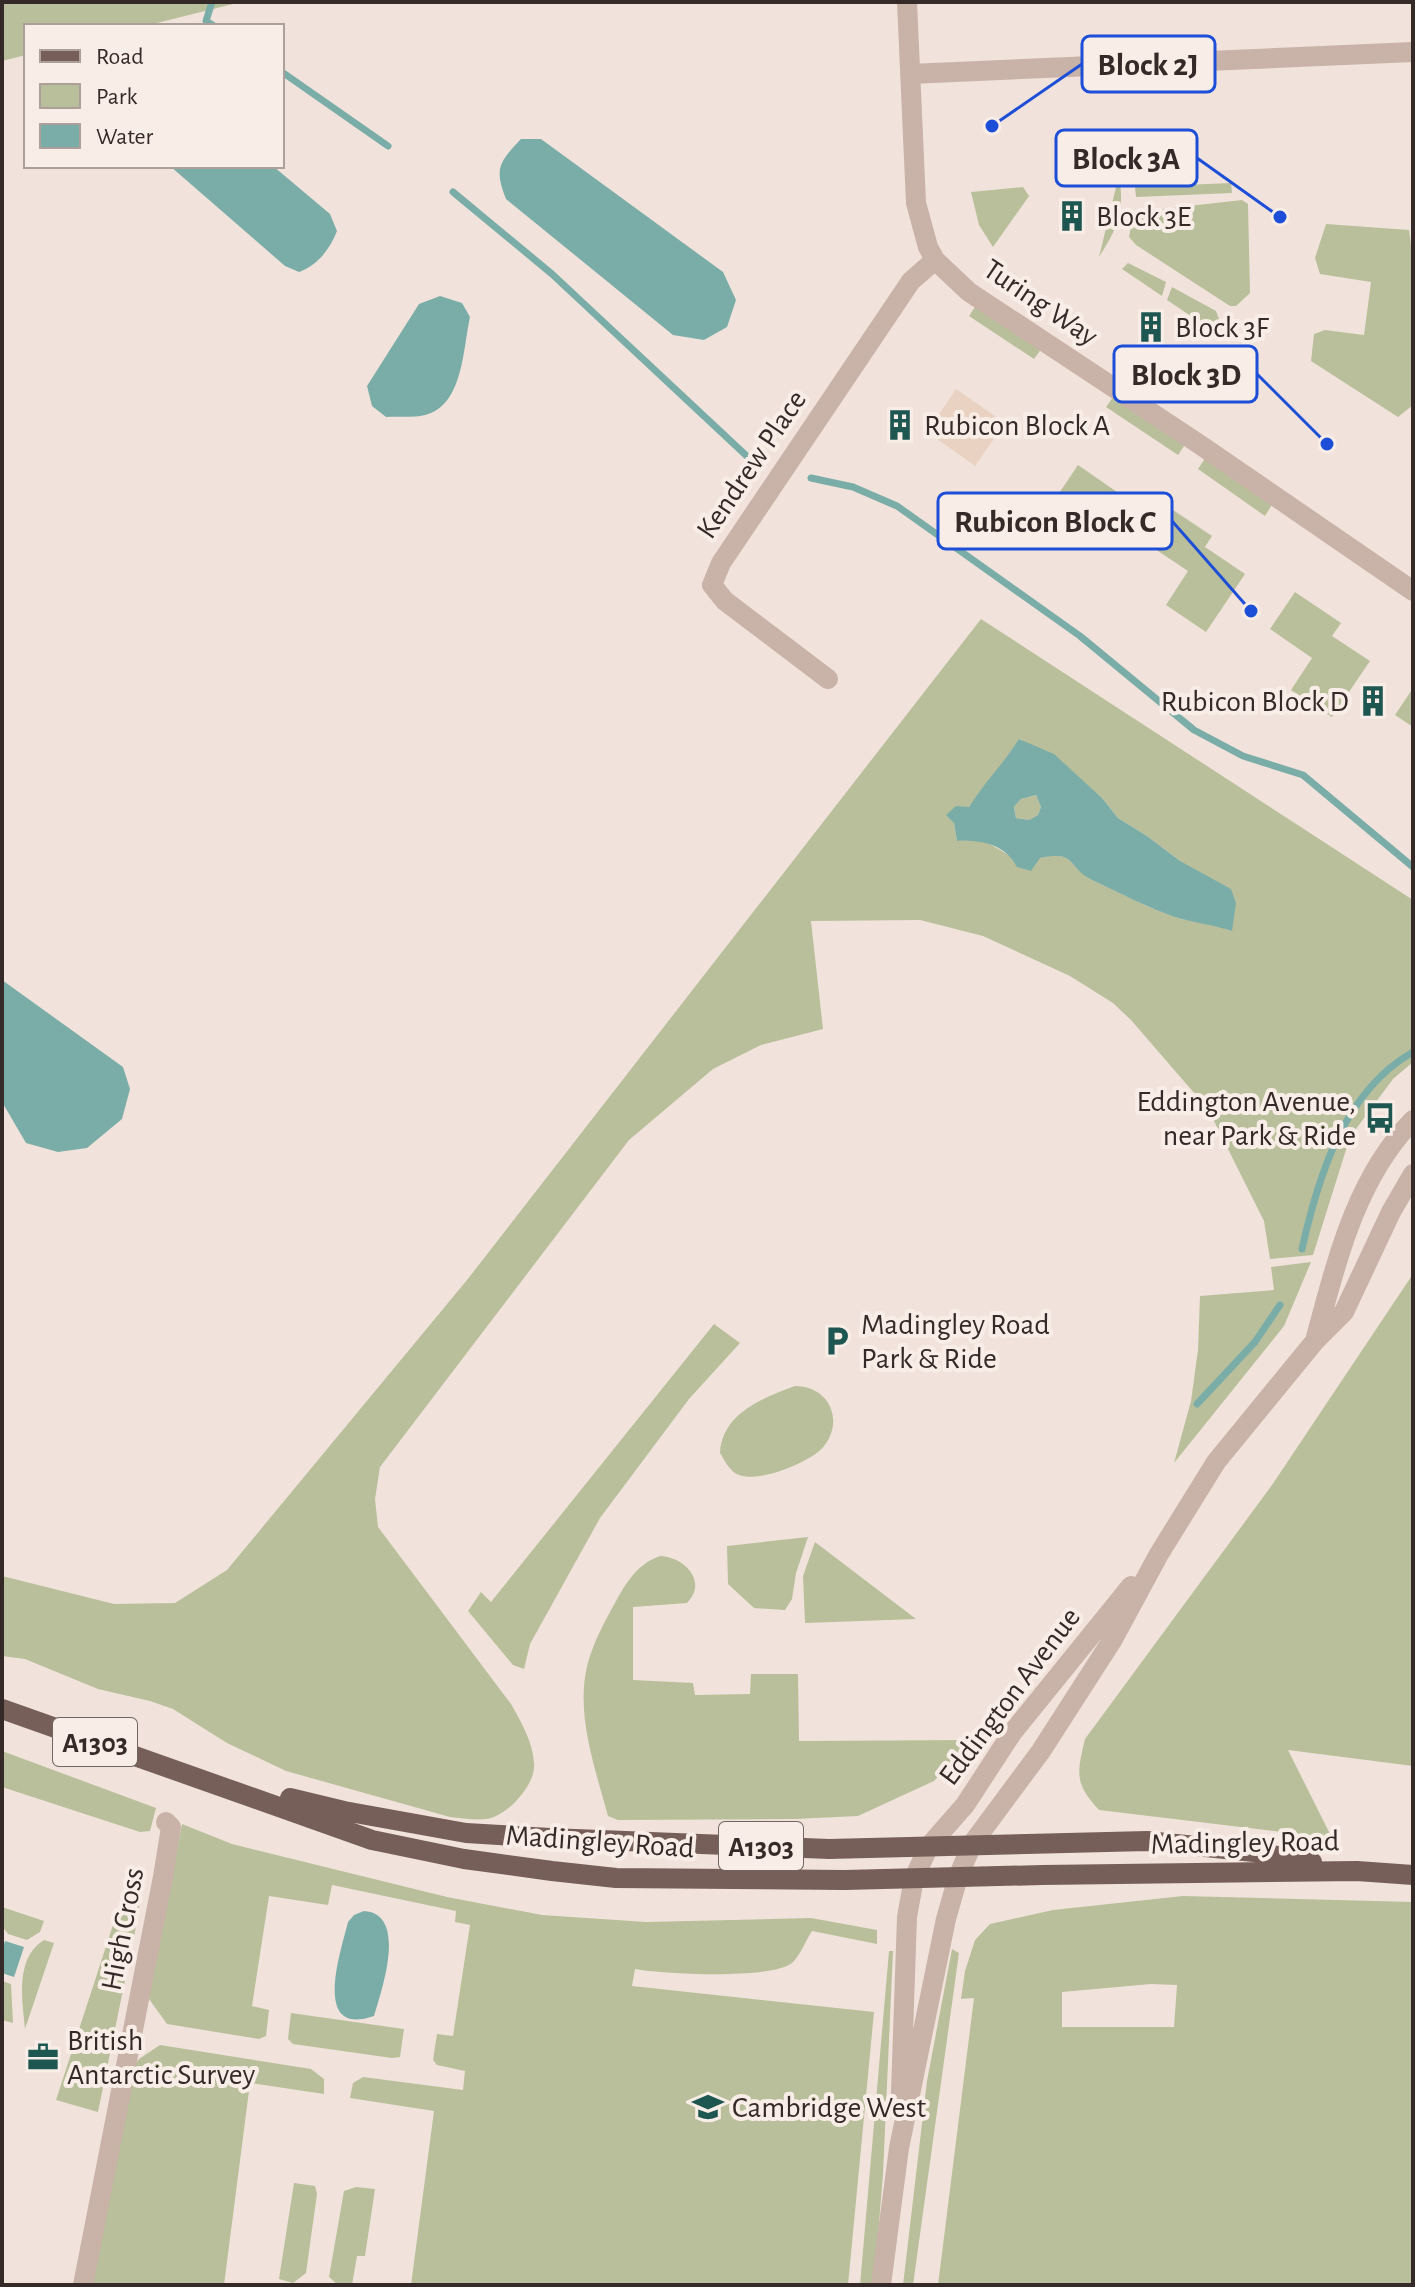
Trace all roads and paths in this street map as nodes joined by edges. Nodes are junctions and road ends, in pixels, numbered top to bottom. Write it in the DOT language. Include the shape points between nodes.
graph roads {
  1 [pos="907,2"];
  2 [pos="1413,52"];
  3 [pos="910,74"];
  4 [pos="935,260"];
  5 [pos="1413,591"];
  6 [pos="828,679"];
  7 [pos="1413,1120"];
  8 [pos="1413,1174"];
  9 [pos="1315,1341"];
  10 [pos="1159,1554"];
  11 [pos="2,1709"];
  12 [pos="189,1774"];
  13 [pos="166,1822"];
  14 [pos="972,1844"];
  15 [pos="929,1846"];
  16 [pos="1357,1871"];
  17 [pos="1413,1875"];
  18 [pos="958,1877"];
  19 [pos="914,1878"];
  20 [pos="899,2148"];
  21 [pos="83,2285"];
  22 [pos="881,2285"];
  1 -- 3 [label="street, Turing Way"];
  2 -- 3 [label="street"];
  3 -- 4 [label="street, Turing Way" via="916,203"];
  4 -- 5 [label="street, Turing Way" via="969,292"];
  4 -- 6 [label="street, Kendrew Place" via="911,281 721,563 712,585 725,601"];
  7 -- 9 [label="street, Eddington Avenue" via="1379,1162 1361,1196"];
  8 -- 9 [label="street, Eddington Avenue" via="1344,1312"];
  9 -- 10 [label="street, Eddington Avenue" via="1216,1462"];
  10 -- 14 [label="street, Eddington Avenue" via="1113,1639 1041,1751"];
  10 -- 15 [label="street, Eddington Avenue" via="1012,1733 965,1805"];
  11 -- 12 [label="main road, Madingley Road / A1303"];
  12 -- 15 [label="main road, Madingley Road / A1303" via="466,1833 829,1849"];
  12 -- 19 [label="main road, Madingley Road / A1303" via="372,1840 464,1859 616,1878"];
  13 -- 21 [label="street, High Cross" via="171,1827 163,1877"];
  14 -- 15 [label="main road, Madingley Road / A1303"];
  14 -- 16 [label="main road, Madingley Road / A1303" via="1147,1841 1254,1852"];
  14 -- 18 [label="street, Eddington Avenue"];
  15 -- 19 [label="street, Eddington Avenue"];
  16 -- 17 [label="main road, Madingley Road / A1303"];
  16 -- 18 [label="main road, Madingley Road / A1303"];
  18 -- 19 [label="main road, Madingley Road / A1303"];
  18 -- 20 [label="street, Eddington Avenue"];
  19 -- 20 [label="street, Eddington Avenue" via="907,1917"];
  20 -- 22 [label="street"];
}
